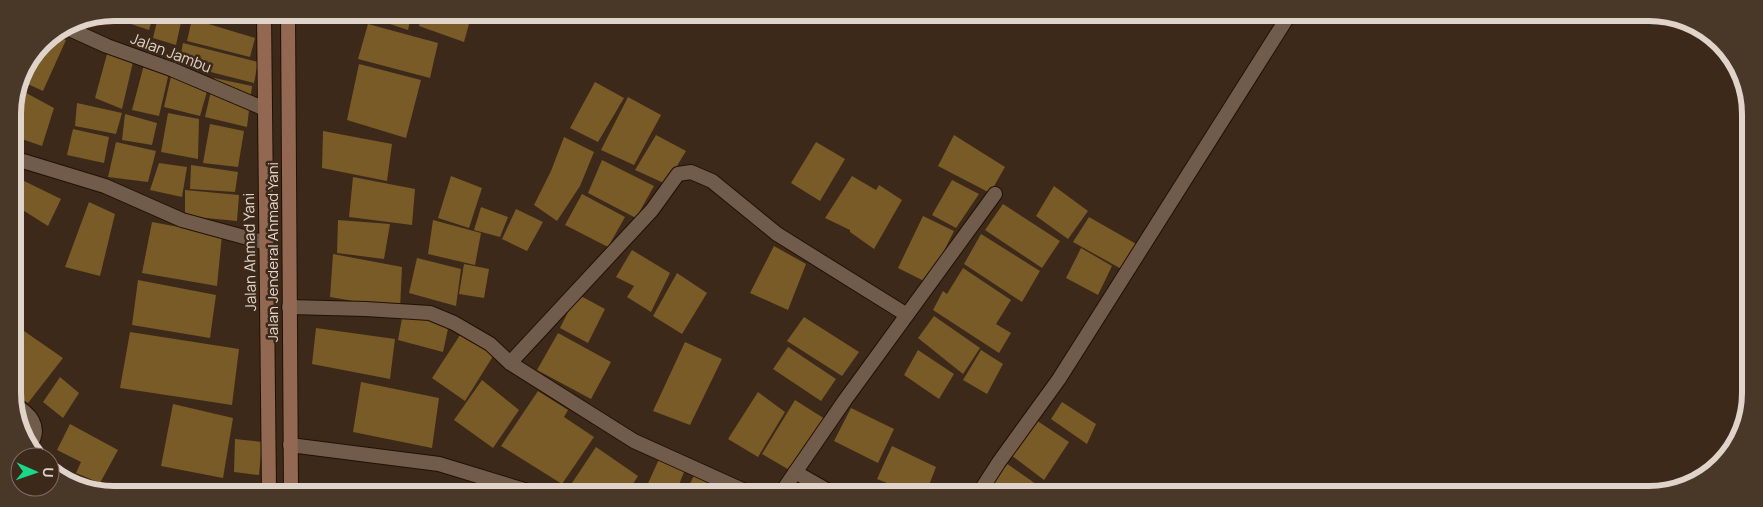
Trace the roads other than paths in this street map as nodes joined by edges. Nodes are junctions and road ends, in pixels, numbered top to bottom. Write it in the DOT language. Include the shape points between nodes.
graph roads {
  1 [pos="264,21"];
  2 [pos="288,21"];
  3 [pos="1284,21"];
  4 [pos="74,31"];
  5 [pos="265,109"];
  6 [pos="21,160"];
  7 [pos="995,194"];
  8 [pos="266,243"];
  9 [pos="289,307"];
  10 [pos="907,315"];
  11 [pos="510,363"];
  12 [pos="23,410"];
  13 [pos="33,438"];
  14 [pos="290,445"];
  15 [pos="795,472"];
  16 [pos="269,486"];
  17 [pos="291,486"];
  18 [pos="511,486"];
  19 [pos="734,486"];
  20 [pos="785,486"];
  21 [pos="820,486"];
  22 [pos="984,486"];
  1 -- 5 [label="main road, Jalan Ahmad Yani"];
  2 -- 9 [label="main road, Jalan Jenderal Ahmad Yani"];
  3 -- 22 [label="street" via="1059,379"];
  4 -- 5 [label="street, Jalan Jambu"];
  5 -- 8 [label="main road, Jalan Ahmad Yani"];
  6 -- 8 [label="street" via="105,186 182,220"];
  7 -- 10 [label="street"];
  8 -- 16 [label="main road, Jalan Ahmad Yani"];
  9 -- 11 [label="street" via="430,313 490,344"];
  9 -- 14 [label="main road, Jalan Jenderal Ahmad Yani"];
  10 -- 11 [label="street" via="778,234 712,181 691,172 678,174 652,210"];
  10 -- 15 [label="street"];
  11 -- 19 [label="street" via="634,441"];
  12 -- 13 [label="street" via="35,426"];
  14 -- 17 [label="main road, Jalan Jenderal Ahmad Yani"];
  14 -- 18 [label="street" via="439,464"];
  15 -- 20 [label="street"];
  15 -- 21 [label="street"];
}
